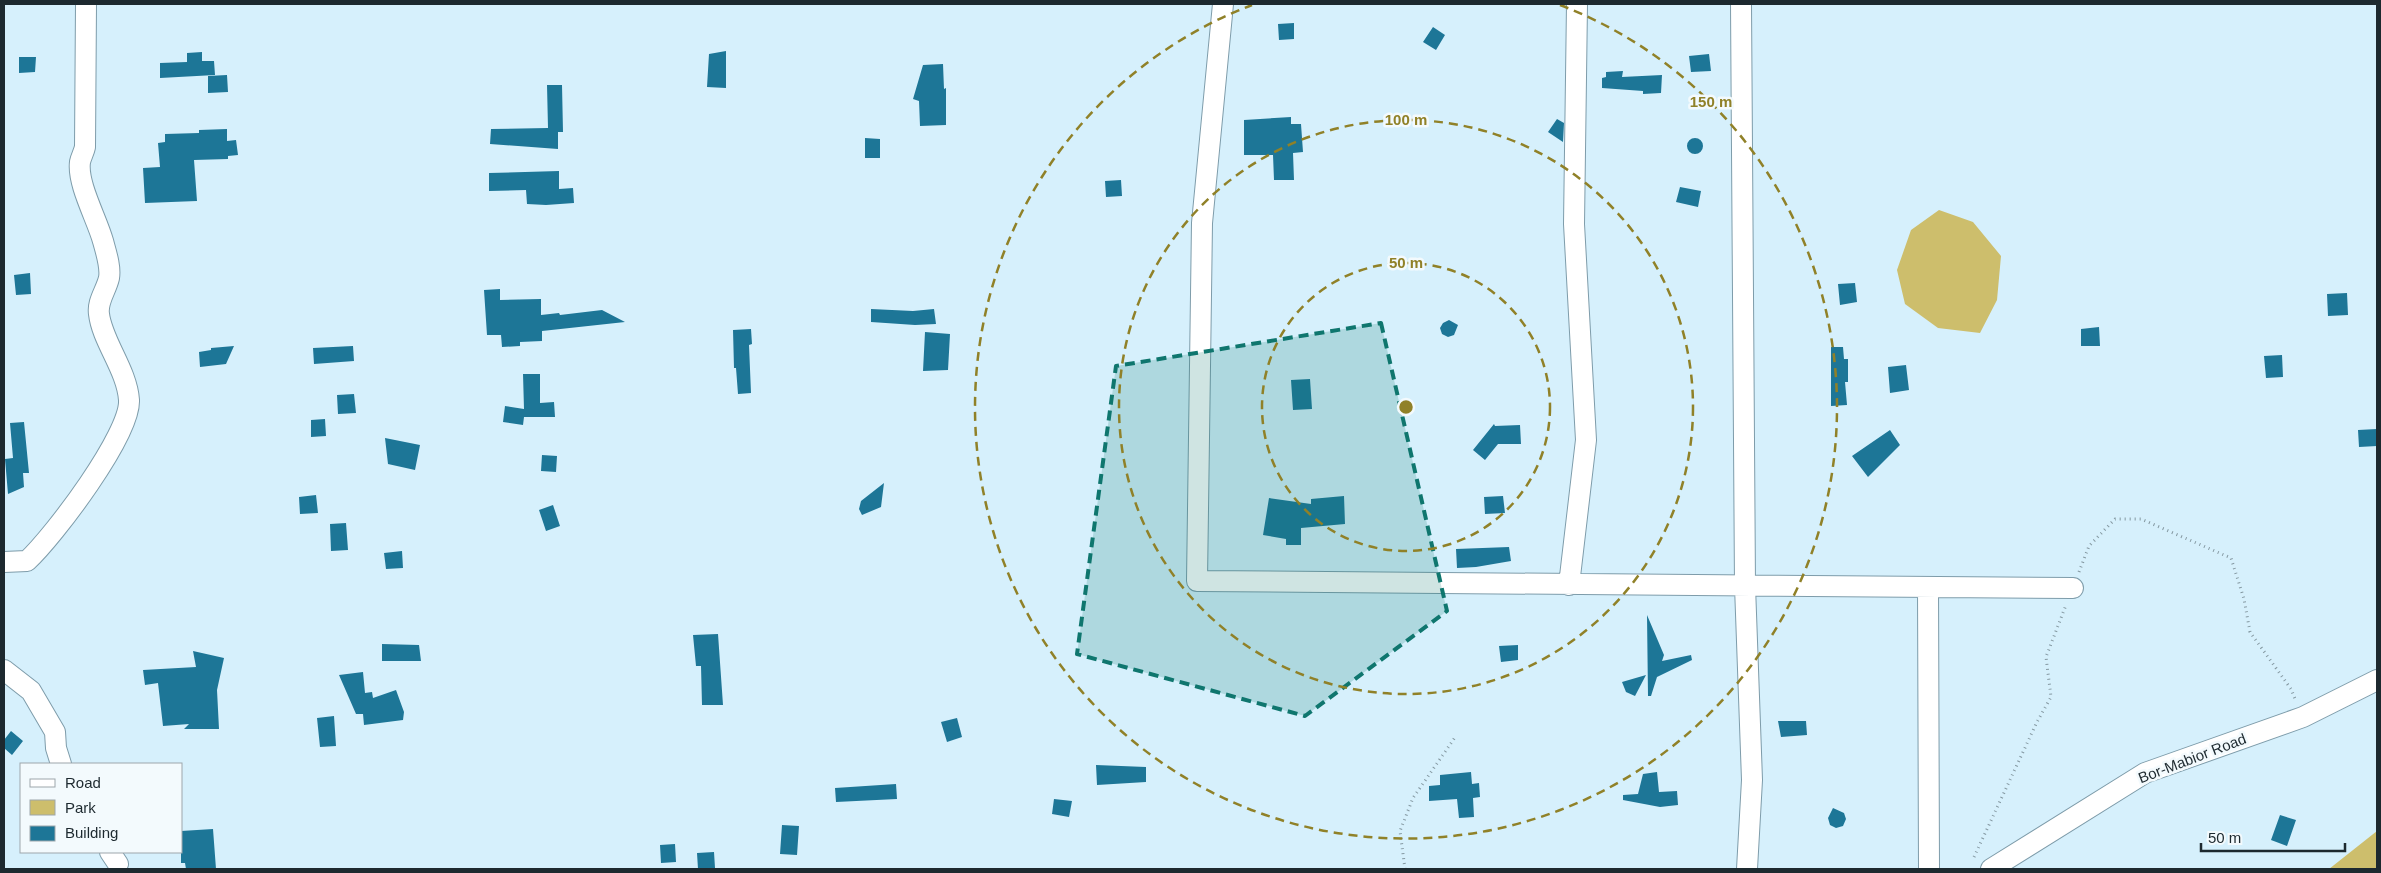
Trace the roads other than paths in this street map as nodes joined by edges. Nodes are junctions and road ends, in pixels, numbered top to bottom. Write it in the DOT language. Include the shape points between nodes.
graph roads {
  1 [pos="86,4"];
  2 [pos="1223,4"];
  3 [pos="1577,4"];
  4 [pos="1741,4"];
  5 [pos="4,562"];
  6 [pos="1569,584"];
  7 [pos="1745,586"];
  8 [pos="1928,587"];
  9 [pos="2073,588"];
  10 [pos="4,670"];
  11 [pos="2377,680"];
  12 [pos="61,763"];
  13 [pos="1747,869"];
  14 [pos="1929,869"];
  15 [pos="1991,869"];
  1 -- 5 [label="street" via="85,147 80,162 107,258 109,278 101,297 99,314 129,400 123,428 113,448 73,504 27,561"];
  2 -- 6 [label="street" via="1202,223 1197,581"];
  3 -- 6 [label="street" via="1574,224 1586,440"];
  4 -- 7 [label="street"];
  6 -- 7 [label="street"];
  7 -- 8 [label="street"];
  7 -- 13 [label="street" via="1752,780"];
  8 -- 9 [label="street"];
  8 -- 14 [label="street"];
  10 -- 12 [label="street" via="31,691 55,732"];
  11 -- 15 [label="street, Bor-Mabior Road" via="2303,717 2144,773"];
}
